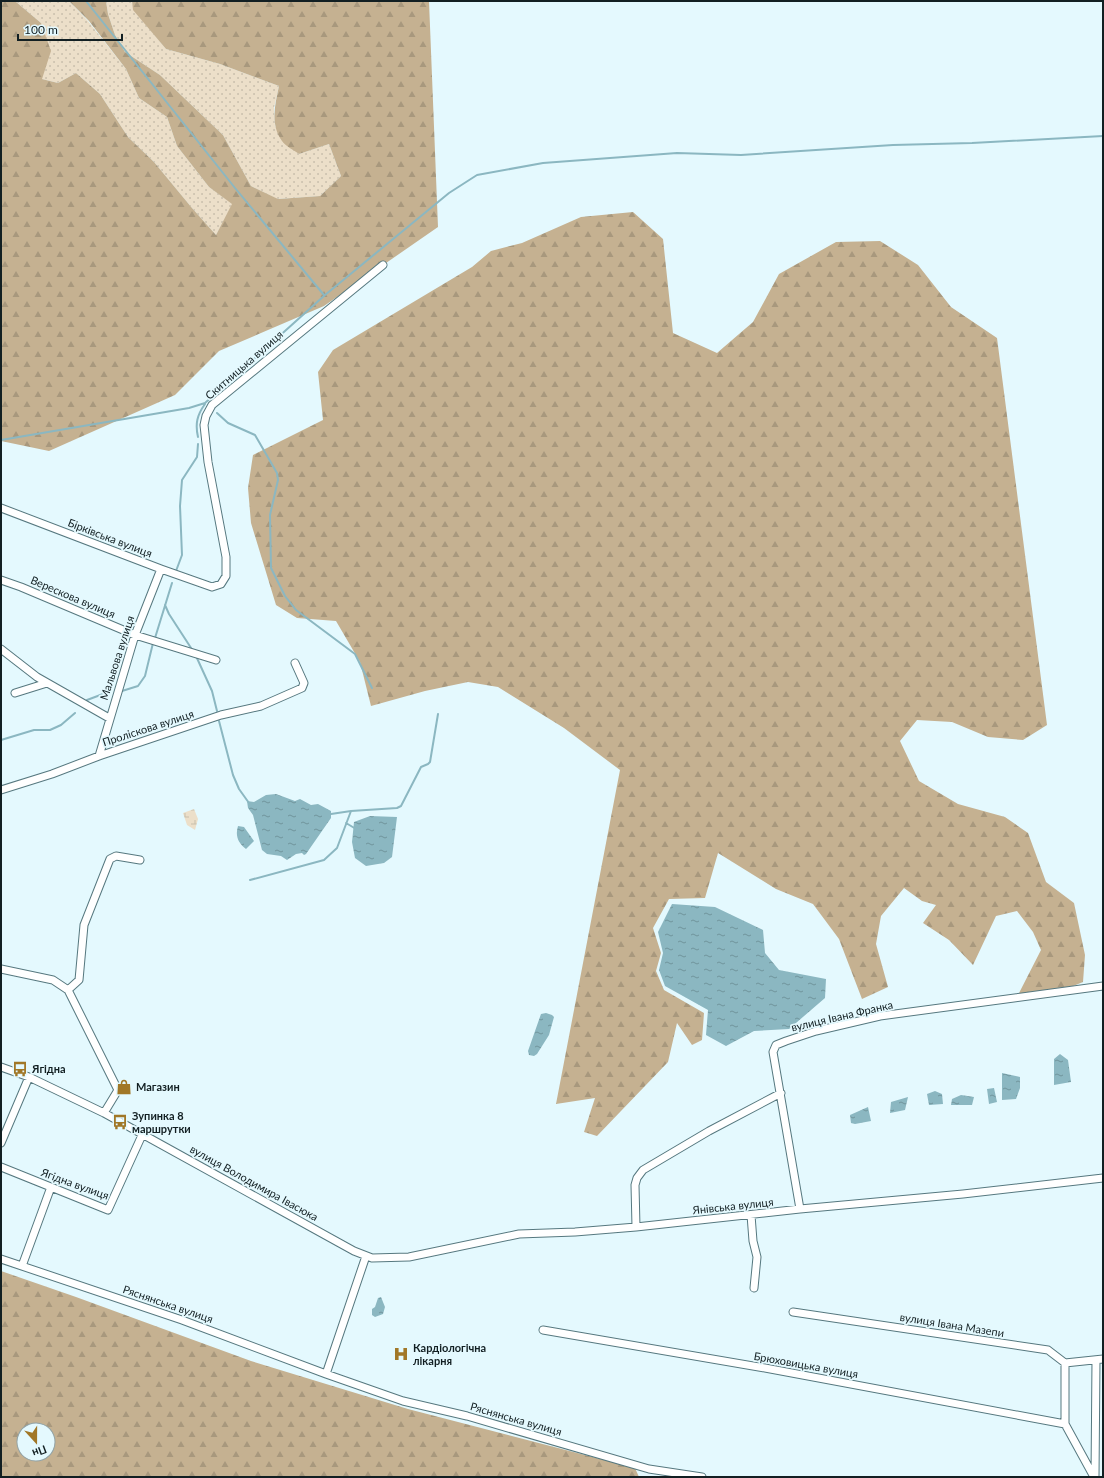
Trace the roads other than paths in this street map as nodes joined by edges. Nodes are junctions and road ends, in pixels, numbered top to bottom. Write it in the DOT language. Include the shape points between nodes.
graph roads {
  1 [pos="383,265"];
  2 [pos="1,508"];
  3 [pos="161,569"];
  4 [pos="1,580"];
  5 [pos="212,587"];
  6 [pos="135,635"];
  7 [pos="1,649"];
  8 [pos="216,660"];
  9 [pos="295,663"];
  10 [pos="47,683"];
  11 [pos="15,694"];
  12 [pos="109,718"];
  13 [pos="98,756"];
  14 [pos="1,790"];
  15 [pos="140,860"];
  16 [pos="1,969"];
  17 [pos="1103,986"];
  18 [pos="68,990"];
  19 [pos="1,1067"];
  20 [pos="29,1077"];
  21 [pos="781,1093"];
  22 [pos="104,1113"];
  23 [pos="143,1133"];
  24 [pos="1,1143"];
  25 [pos="1,1167"];
  26 [pos="1103,1178"];
  27 [pos="51,1187"];
  28 [pos="800,1210"];
  29 [pos="752,1215"];
  30 [pos="636,1227"];
  31 [pos="366,1256"];
  32 [pos="1,1260"];
  33 [pos="22,1266"];
  34 [pos="754,1288"];
  35 [pos="793,1312"];
  36 [pos="543,1330"];
  37 [pos="1099,1360"];
  38 [pos="1065,1363"];
  39 [pos="326,1374"];
  40 [pos="1065,1424"];
  41 [pos="698,1477"];
  42 [pos="1095,1477"];
  1 -- 5 [label="street, Скитницька вулиця" via="212,405 206,416 204,425 208,462 226,557 226,576 221,584"];
  2 -- 3 [label="street, Бірківська вулиця"];
  3 -- 5 [label="street, Бірківська вулиця"];
  3 -- 6 [label="street, Мальвова вулиця"];
  4 -- 6 [label="street, Верескова вулиця"];
  6 -- 8 [label="street, Верескова вулиця"];
  6 -- 12 [label="street, Мальвова вулиця"];
  7 -- 10 [label="street"];
  9 -- 13 [label="street, Проліскова вулиця" via="304,683 302,688 261,706 221,715"];
  10 -- 11 [label="street"];
  10 -- 12 [label="street"];
  12 -- 13 [label="street, Мальвова вулиця"];
  13 -- 14 [label="street, Проліскова вулиця"];
  15 -- 18 [label="street" via="116,856 110,859 84,925 79,980"];
  16 -- 18 [label="street" via="53,980"];
  17 -- 21 [label="street, вулиця Івана Франка" via="880,1016 816,1031 776,1045 773,1052"];
  18 -- 22 [label="street" via="118,1090"];
  19 -- 20 [label="street, вулиця Володимира Івасюка"];
  20 -- 22 [label="street, вулиця Володимира Івасюка"];
  20 -- 24 [label="street"];
  21 -- 28 [label="street, вулиця Івана Франка"];
  21 -- 30 [label="street" via="643,1170 635,1185"];
  22 -- 23 [label="street, вулиця Володимира Івасюка"];
  23 -- 27 [label="street, Ягідна вулиця" via="108,1210"];
  23 -- 31 [label="street, вулиця Володимира Івасюка"];
  25 -- 27 [label="street, Ягідна вулиця"];
  26 -- 28 [label="street, Янівська вулиця"];
  27 -- 33 [label="street"];
  28 -- 29 [label="street, Янівська вулиця"];
  29 -- 30 [label="street, Янівська вулиця"];
  29 -- 34 [label="street" via="753,1241 757,1258"];
  30 -- 31 [label="street, Янівська вулиця" via="519,1234 408,1257"];
  31 -- 39 [label="street"];
  32 -- 33 [label="street, Ряснянська вулиця"];
  33 -- 39 [label="street, Ряснянська вулиця" via="182,1320"];
  35 -- 38 [label="street, вулиця Івана Мазепи" via="1048,1350"];
  36 -- 40 [label="street, Брюховицька вулиця"];
  37 -- 38 [label="street"];
  37 -- 42 [label="street"];
  38 -- 40 [label="street"];
  39 -- 41 [label="street, Ряснянська вулиця" via="404,1401 467,1416 649,1469"];
  40 -- 42 [label="street"];
}
